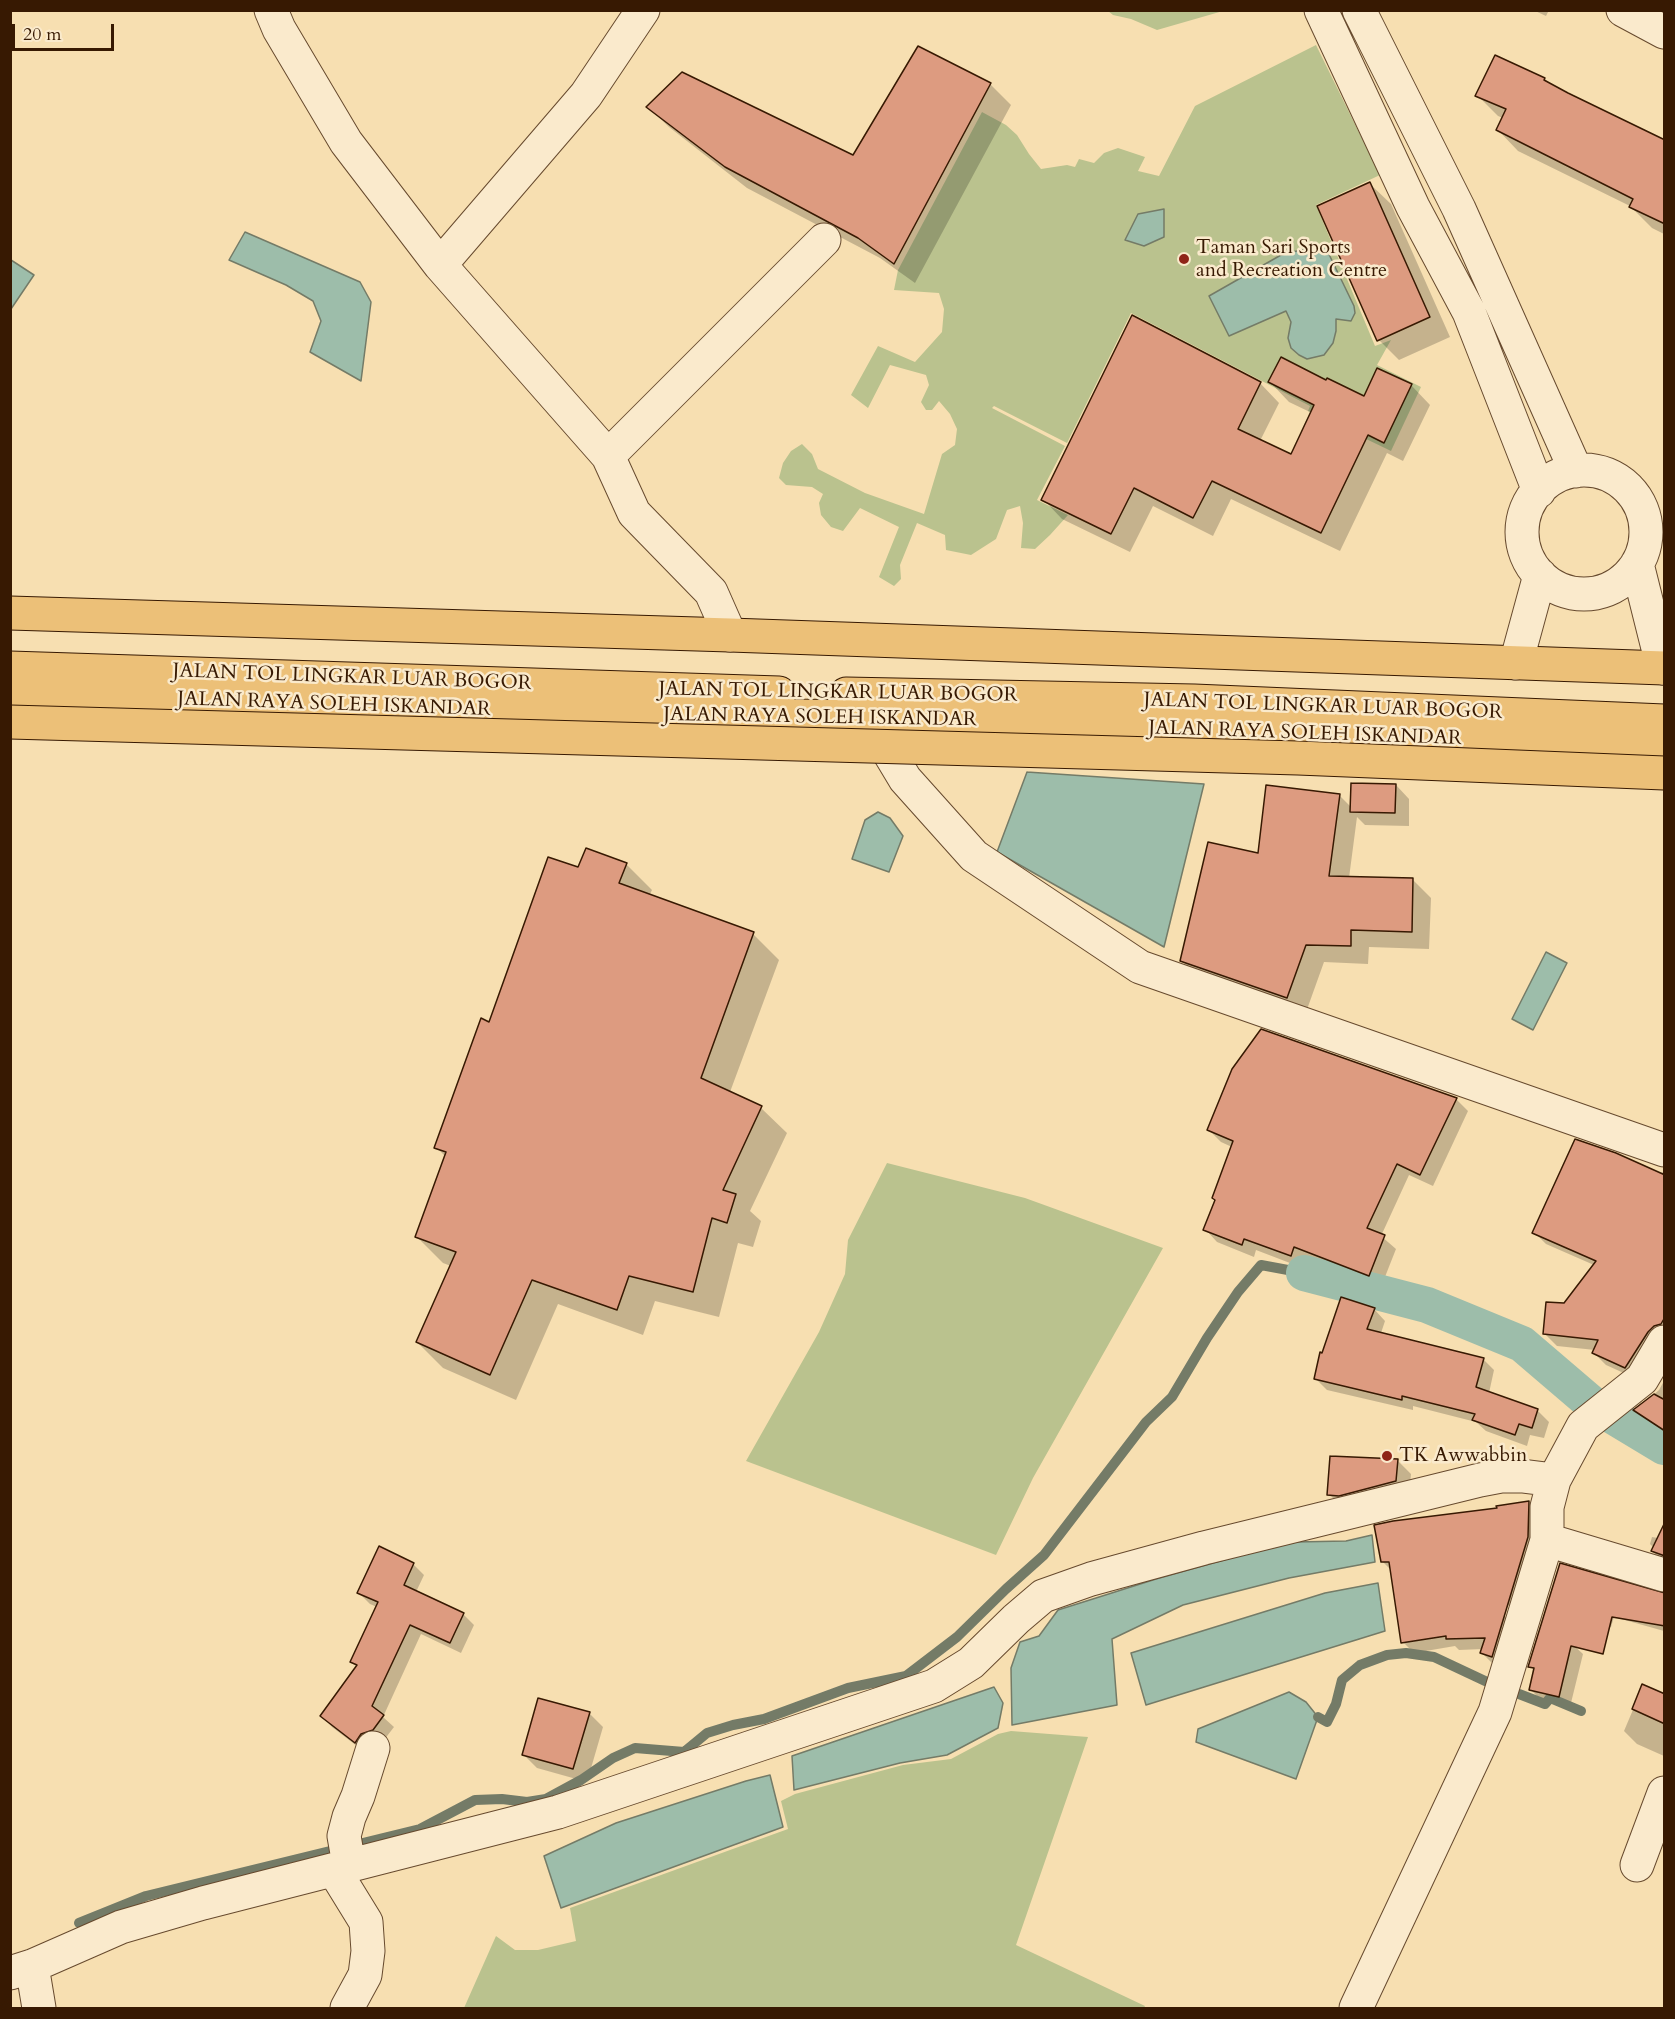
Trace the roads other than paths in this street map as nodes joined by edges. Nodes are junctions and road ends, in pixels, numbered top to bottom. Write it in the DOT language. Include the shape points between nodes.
graph roads {
  1 [pos="643,10"];
  2 [pos="1321,10"];
  3 [pos="1359,10"];
  4 [pos="1623,10"];
  5 [pos="281,17"];
  6 [pos="1665,32"];
  7 [pos="824,240"];
  8 [pos="440,265"];
  9 [pos="608,456"];
  10 [pos="1576,471"];
  11 [pos="1539,491"];
  12 [pos="1637,564"];
  13 [pos="1540,575"];
  14 [pos="10,613"];
  15 [pos="730,635"];
  16 [pos="1516,663"];
  17 [pos="10,668"];
  18 [pos="1664,668"];
  19 [pos="10,694"];
  20 [pos="868,717"];
  21 [pos="1665,721"];
  22 [pos="10,722"];
  23 [pos="1665,748"];
  24 [pos="1665,773"];
  25 [pos="1665,1150"];
  26 [pos="1665,1342"];
  27 [pos="1554,1480"];
  28 [pos="1547,1540"];
  29 [pos="1665,1575"];
  30 [pos="373,1748"];
  31 [pos="1665,1793"];
  32 [pos="344,1857"];
  33 [pos="1637,1865"];
  34 [pos="21,1969"];
  35 [pos="39,2008"];
  36 [pos="347,2008"];
  37 [pos="1356,2008"];
  1 -- 8 [label="street" via="586,94"];
  2 -- 11 [label="street" via="1413,207 1469,312"];
  3 -- 10 [label="street" via="1459,209"];
  4 -- 6 [label="street"];
  5 -- 8 [label="street" via="346,142"];
  7 -- 9 [label="street"];
  8 -- 9 [label="street"];
  9 -- 15 [label="street" via="634,513 711,592"];
  10 -- 11 [label="street" via="1549,482"];
  10 -- 12 [label="street" via="1616,479 1636,498 1646,524"];
  11 -- 13 [label="street" via="1528,507 1523,525 1529,561"];
  12 -- 13 [label="street" via="1618,584 1588,594 1562,590"];
  12 -- 18 [label="street"];
  13 -- 16 [label="street"];
  14 -- 15 [label="highway"];
  15 -- 16 [label="highway"];
  16 -- 18 [label="highway"];
  17 -- 21 [label="highway, JALAN TOL LINGKAR LUAR BOGOR" via="729,692 1206,702"];
  19 -- 20 [label="highway, JALAN RAYA SOLEH ISKANDAR" via="493,711"];
  20 -- 23 [label="highway, JALAN RAYA SOLEH ISKANDAR"];
  20 -- 25 [label="street" via="905,779 974,856 1140,967"];
  22 -- 24 [label="highway, bridge" via="1298,758"];
  26 -- 27 [label="street" via="1642,1379 1595,1416"];
  27 -- 28 [label="street" via="1546,1507"];
  27 -- 32 [label="street" via="1522,1476 1480,1480 1090,1579 1043,1596 971,1663 934,1686 558,1812"];
  28 -- 29 [label="street"];
  28 -- 37 [label="street" via="1495,1712"];
  30 -- 32 [label="street"];
  31 -- 33 [label="street"];
  32 -- 34 [label="street" via="121,1927"];
  32 -- 36 [label="street" via="366,1922 368,1951 365,1975"];
  34 -- 35 [label="street"];
}
